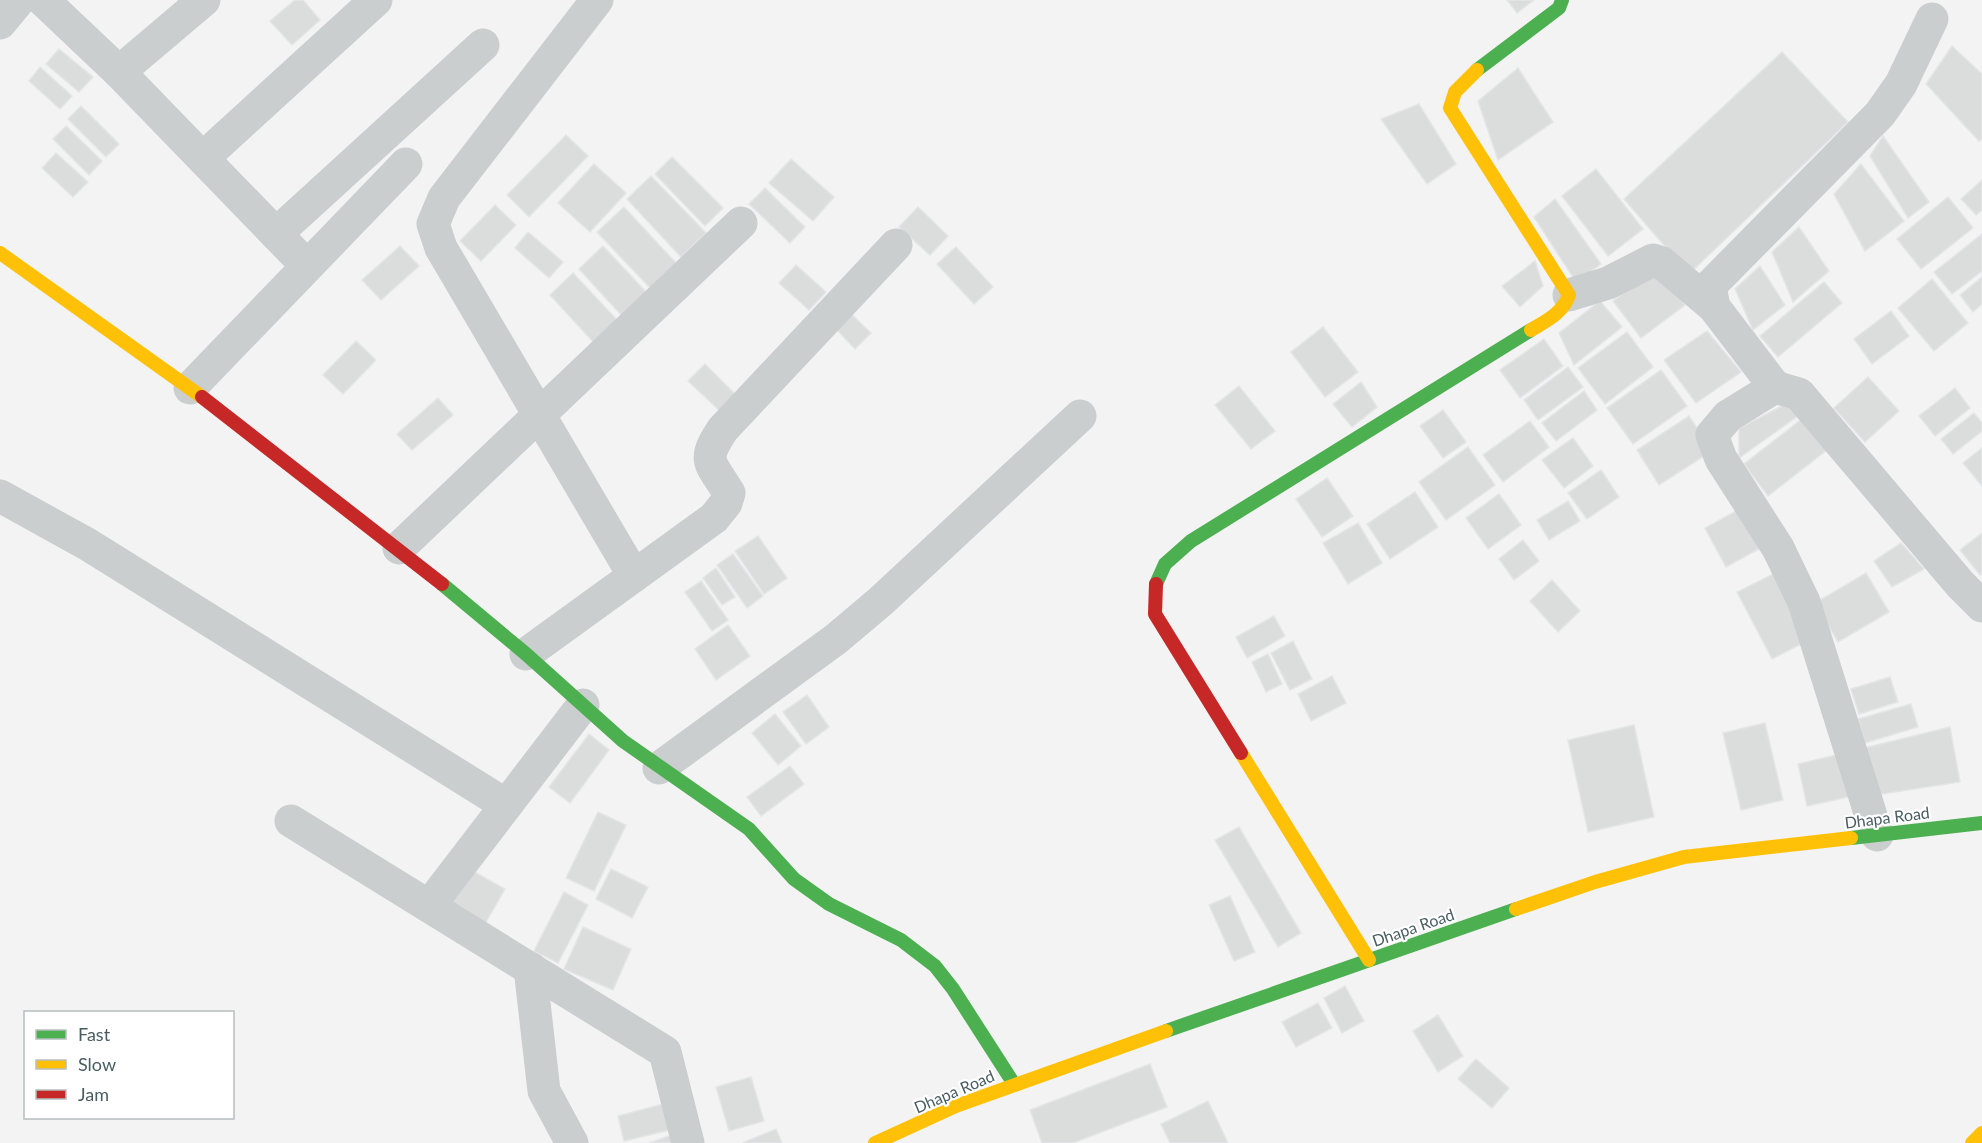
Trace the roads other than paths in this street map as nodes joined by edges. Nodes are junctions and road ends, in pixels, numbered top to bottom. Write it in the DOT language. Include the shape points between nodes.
graph roads {
  1 [pos="19,0"];
  2 [pos="204,0"];
  3 [pos="376,0"];
  4 [pos="597,0"];
  5 [pos="1562,0"];
  6 [pos="57,4"];
  7 [pos="1932,19"];
  8 [pos="0,23"];
  9 [pos="483,45"];
  10 [pos="119,72"];
  11 [pos="203,158"];
  12 [pos="406,164"];
  13 [pos="741,223"];
  14 [pos="276,234"];
  15 [pos="896,245"];
  16 [pos="0,253"];
  17 [pos="307,267"];
  18 [pos="1569,295"];
  19 [pos="1714,307"];
  20 [pos="1775,387"];
  21 [pos="190,388"];
  22 [pos="539,414"];
  23 [pos="1080,416"];
  24 [pos="0,496"];
  25 [pos="399,548"];
  26 [pos="634,576"];
  27 [pos="1982,606"];
  28 [pos="526,654"];
  29 [pos="583,705"];
  30 [pos="659,768"];
  31 [pos="506,805"];
  32 [pos="291,820"];
  33 [pos="1982,823"];
  34 [pos="1877,835"];
  35 [pos="429,906"];
  36 [pos="1369,960"];
  37 [pos="530,968"];
  38 [pos="1014,1084"];
  39 [pos="1982,1133"];
  40 [pos="572,1143"];
  41 [pos="688,1143"];
  42 [pos="875,1143"];
  43 [pos="1972,1143"];
  1 -- 8 [label="street"];
  2 -- 10 [label="street"];
  3 -- 11 [label="street"];
  4 -- 22 [label="street" via="444,198 433,224 441,248"];
  5 -- 18 [label="street" via="1559,8 1467,78 1455,92 1450,108"];
  6 -- 10 [label="street"];
  7 -- 19 [label="street" via="1901,84 1881,114 1710,286"];
  9 -- 14 [label="street"];
  10 -- 11 [label="street"];
  11 -- 14 [label="street"];
  12 -- 17 [label="street"];
  13 -- 22 [label="street"];
  14 -- 17 [label="street"];
  15 -- 26 [label="street" via="716,438 708,459 729,493 726,503 714,518"];
  16 -- 21 [label="street"];
  17 -- 21 [label="street"];
  18 -- 19 [label="street" via="1608,283 1653,260 1662,263"];
  18 -- 36 [label="street" via="1554,316 1191,541 1165,561 1153,587 1155,614"];
  19 -- 20 [label="street"];
  20 -- 27 [label="street" via="1799,394 1815,410"];
  20 -- 34 [label="street" via="1728,416 1712,435 1721,459 1778,548 1804,602"];
  21 -- 25 [label="street"];
  22 -- 25 [label="street"];
  22 -- 26 [label="street"];
  23 -- 30 [label="street" via="836,639"];
  24 -- 31 [label="street" via="87,544"];
  25 -- 28 [label="street"];
  26 -- 28 [label="street"];
  28 -- 29 [label="street"];
  29 -- 30 [label="street"];
  29 -- 31 [label="street"];
  30 -- 38 [label="street" via="749,829 794,879 829,904 901,940 935,966"];
  31 -- 35 [label="street"];
  32 -- 35 [label="street"];
  33 -- 34 [label="street, Dhapa Road"];
  34 -- 36 [label="street, Dhapa Road" via="1684,857 1595,882"];
  35 -- 37 [label="street"];
  36 -- 38 [label="street, Dhapa Road"];
  37 -- 40 [label="street" via="544,1091"];
  37 -- 41 [label="street" via="665,1052"];
  38 -- 42 [label="street, Dhapa Road"];
  39 -- 43 [label="street"];
}
